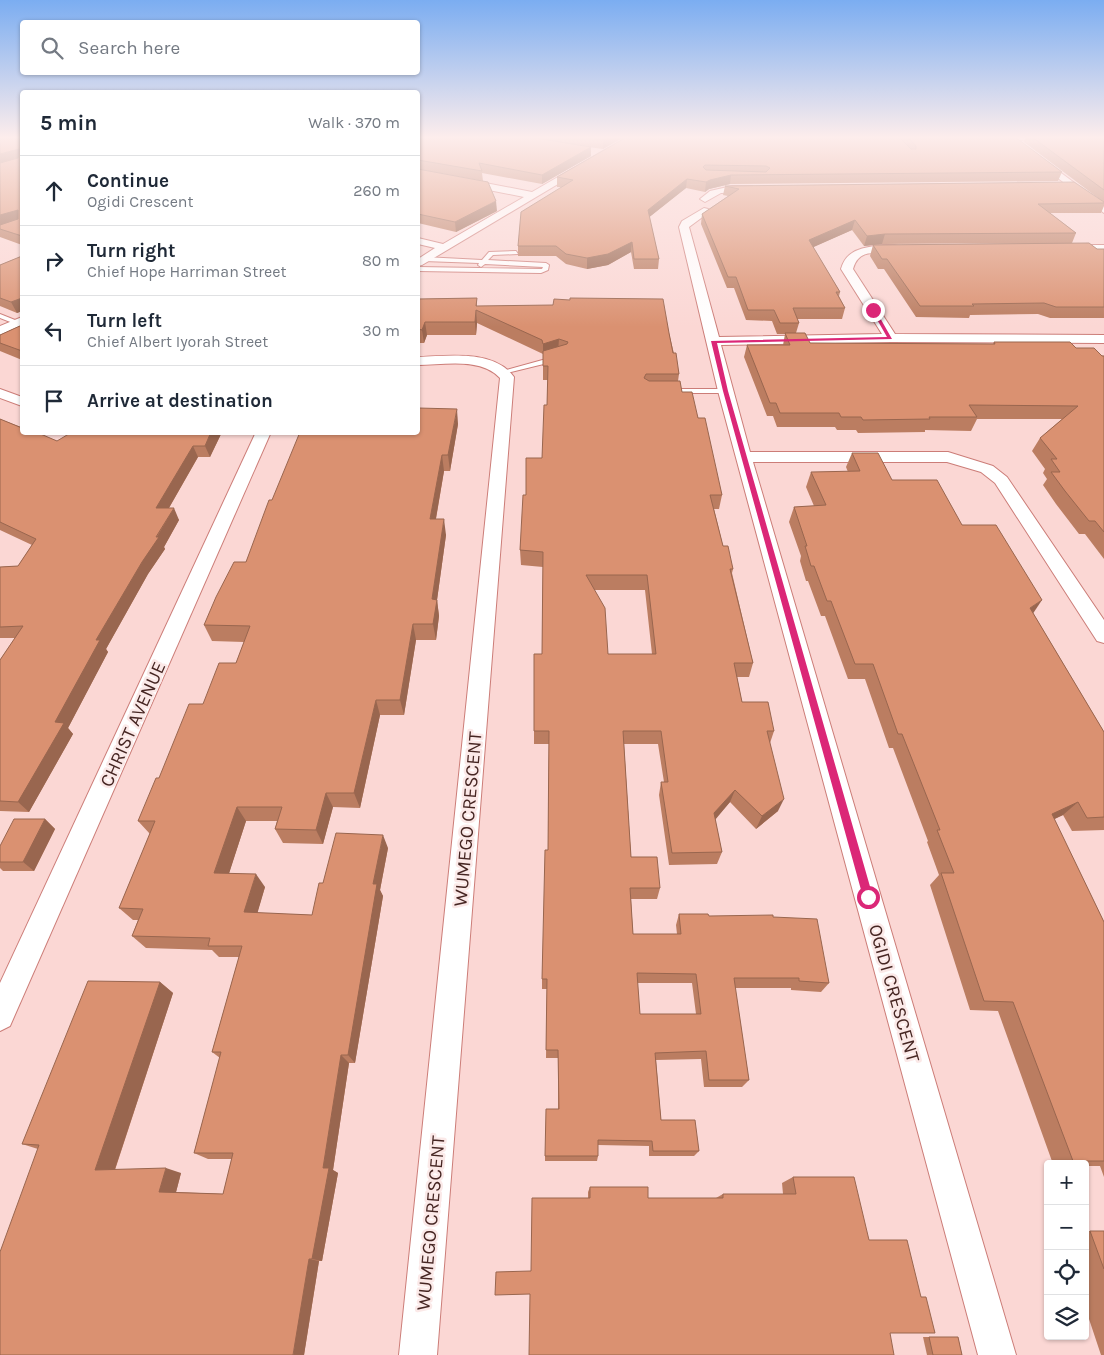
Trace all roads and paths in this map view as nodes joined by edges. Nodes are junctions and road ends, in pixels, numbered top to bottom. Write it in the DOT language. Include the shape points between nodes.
graph roads {
  1 [pos="522,200"];
  2 [pos="707,200"];
  3 [pos="1091,200"];
  4 [pos="1104,210"];
  5 [pos="420,241"];
  6 [pos="444,247"];
  7 [pos="1056,248"];
  8 [pos="1104,248"];
  9 [pos="911,249"];
  10 [pos="516,253"];
  11 [pos="421,261"];
  12 [pos="484,262"];
  13 [pos="420,269"];
  14 [pos="476,270"];
  15 [pos="0,316"];
  16 [pos="20,322"];
  17 [pos="0,331"];
  18 [pos="891,338"];
  19 [pos="714,341"];
  20 [pos="1101,342"];
  21 [pos="562,356"];
  22 [pos="420,361"];
  23 [pos="503,372"];
  24 [pos="657,391"];
  25 [pos="725,391"];
  26 [pos="0,392"];
  27 [pos="20,401"];
  28 [pos="263,435"];
  29 [pos="745,457"];
  30 [pos="1104,636"];
  31 [pos="0,1016"];
  32 [pos="418,1355"];
  33 [pos="997,1355"];
  1 -- 6 [label="street"];
  2 -- 19 [label="street, OGIDI CRESCENT" via="684,227"];
  3 -- 4 [label="street"];
  5 -- 6 [label="street"];
  6 -- 11 [label="street"];
  7 -- 8 [label="street"];
  9 -- 18 [label="street" via="862,252 847,262 847,269"];
  10 -- 12 [label="lane" via="491,253"];
  11 -- 12 [label="lane"];
  12 -- 14 [label="lane"];
  12 -- 14 [label="lane" via="546,265 541,271"];
  13 -- 14 [label="lane"];
  15 -- 16 [label="lane"];
  16 -- 17 [label="street"];
  18 -- 19 [label="street"];
  18 -- 20 [label="street"];
  19 -- 25 [label="street, OGIDI CRESCENT"];
  21 -- 23 [label="lane"];
  22 -- 23 [label="street" via="474,361"];
  23 -- 32 [label="street, WUMEGO CRESCENT" via="507,377"];
  24 -- 25 [label="lane"];
  25 -- 29 [label="street, OGIDI CRESCENT"];
  26 -- 27 [label="street"];
  28 -- 31 [label="street, CHRIST AVENUE"];
  29 -- 30 [label="street" via="948,457 987,469 1001,480"];
  29 -- 33 [label="street, OGIDI CRESCENT"];
}
